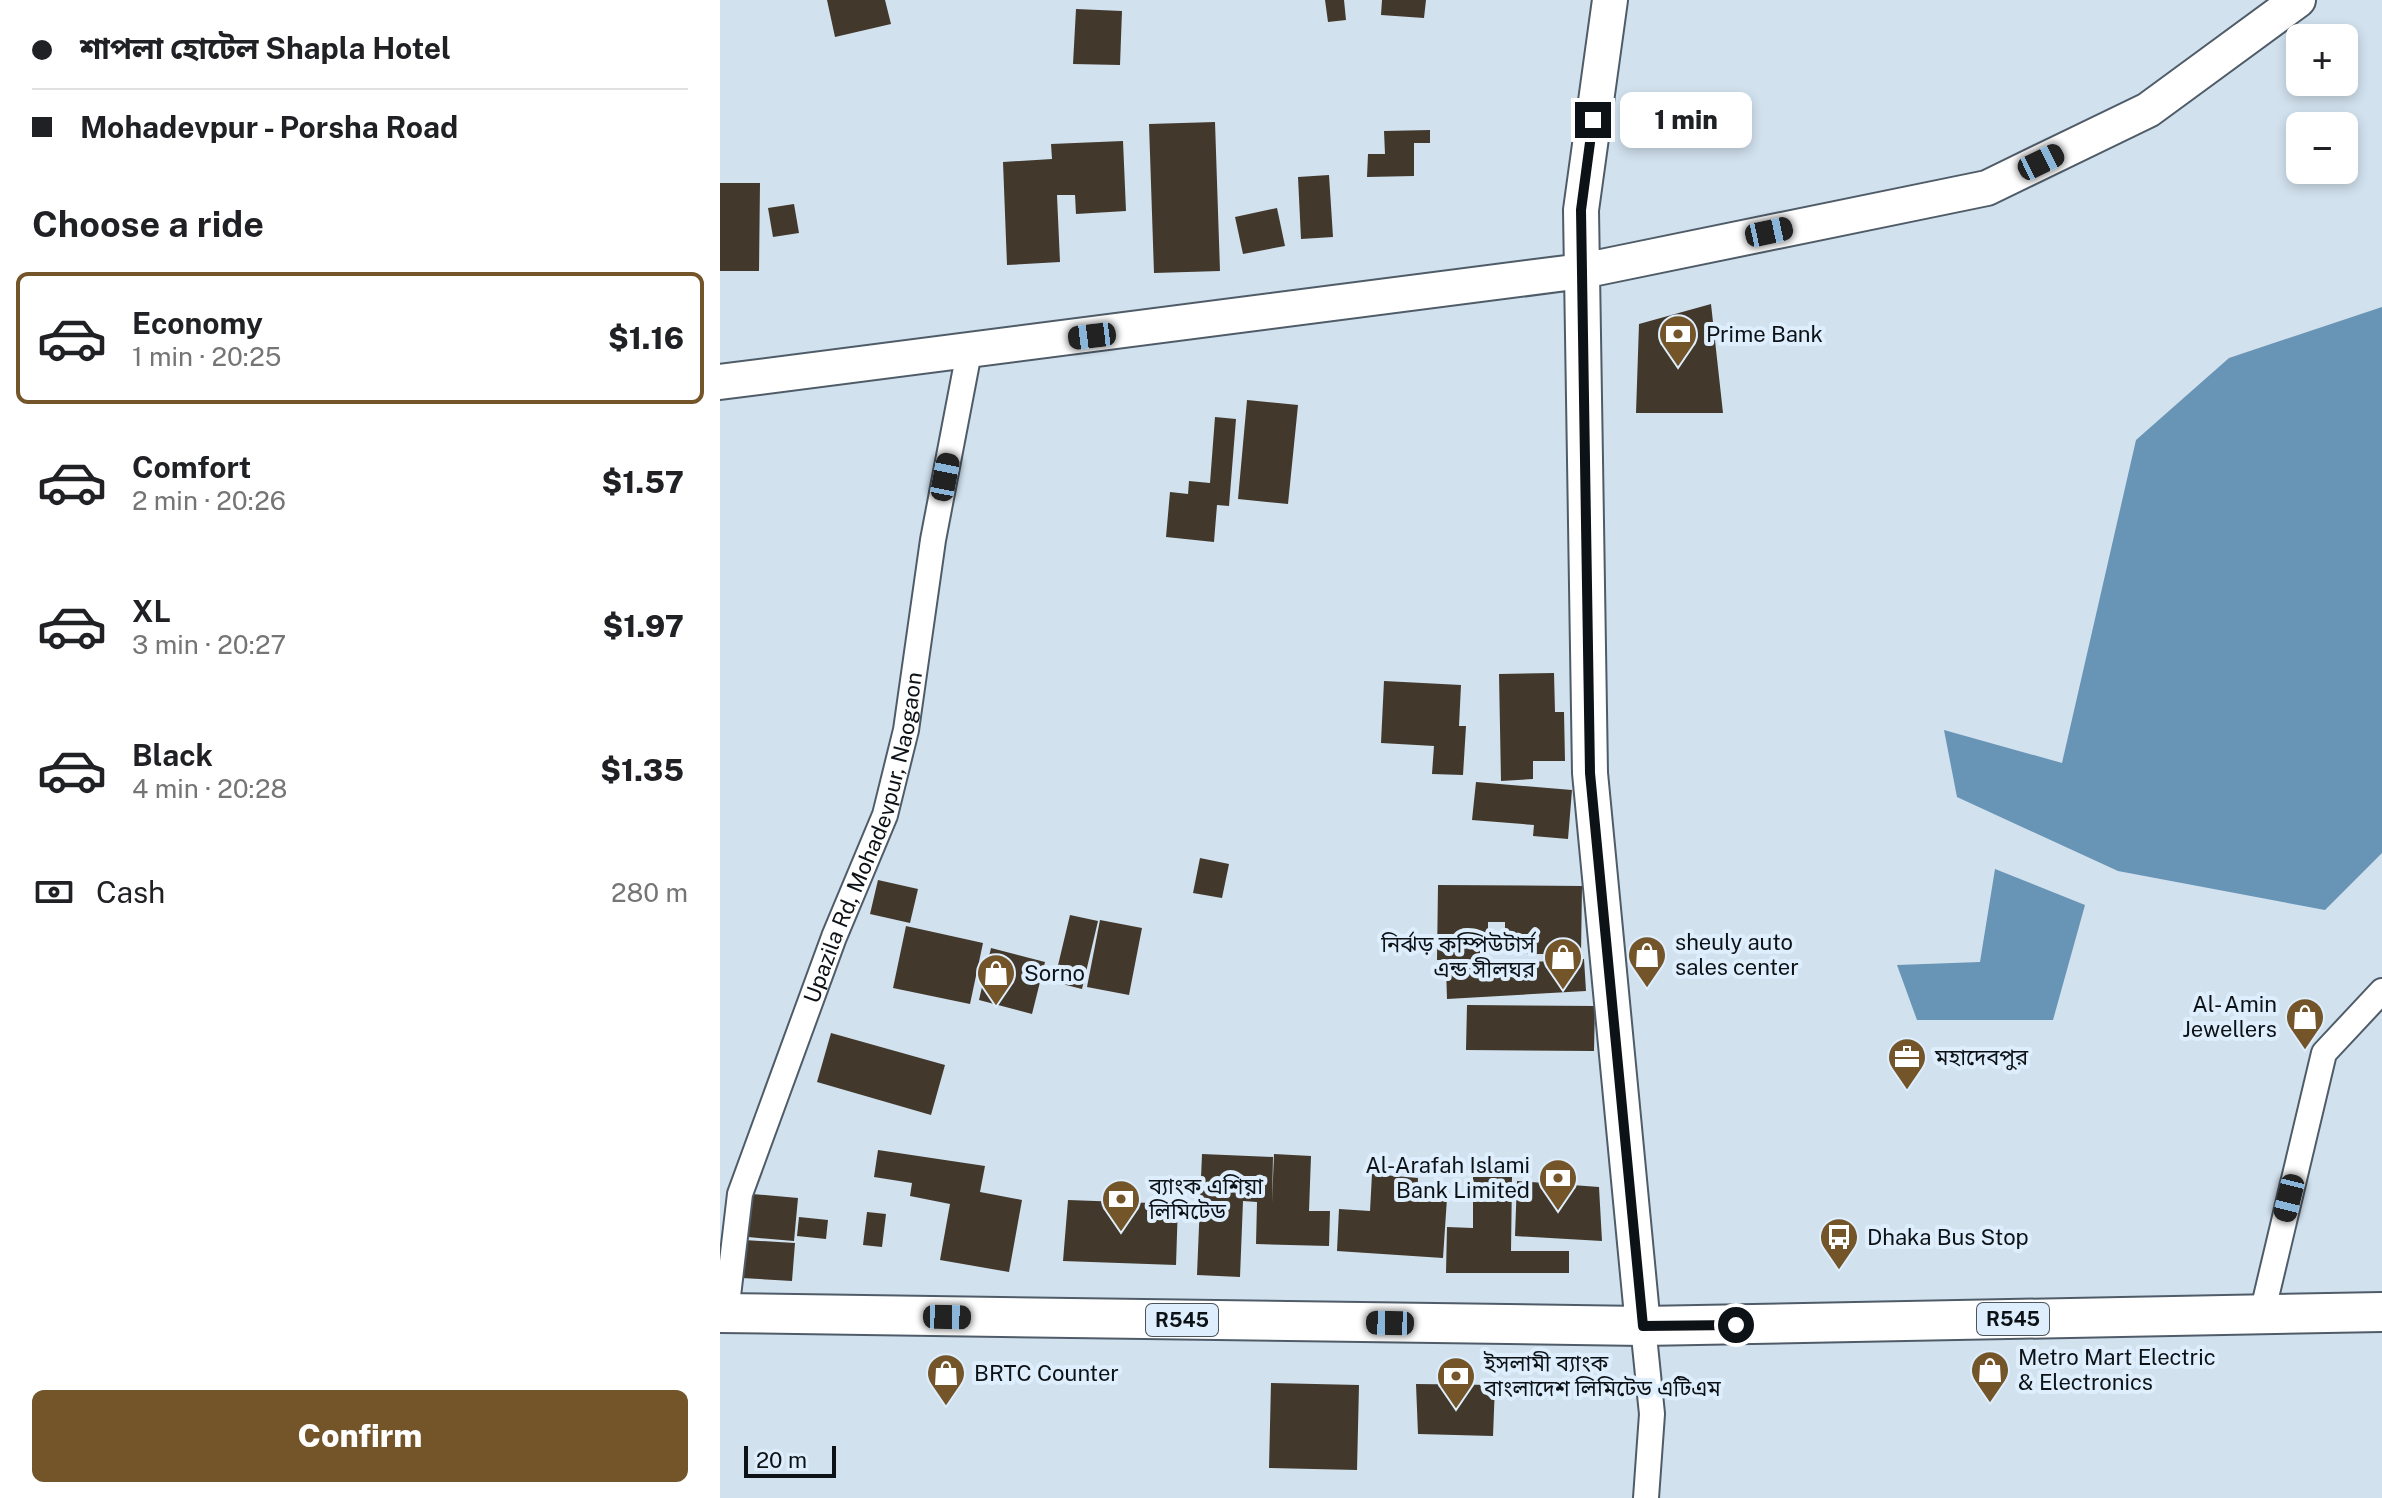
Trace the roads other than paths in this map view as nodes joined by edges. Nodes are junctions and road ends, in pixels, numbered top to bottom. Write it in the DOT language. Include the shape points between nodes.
graph roads {
  1 [pos="1610,0"];
  2 [pos="2298,0"];
  3 [pos="1582,271"];
  4 [pos="969,352"];
  5 [pos="720,382"];
  6 [pos="2382,991"];
  7 [pos="2382,1312"];
  8 [pos="723,1313"];
  9 [pos="2262,1314"];
  10 [pos="1643,1326"];
  11 [pos="1646,1498"];
  1 -- 3 [label="main road" via="1581,210"];
  2 -- 3 [label="main road" via="2148,110 1987,188"];
  3 -- 4 [label="main road"];
  3 -- 10 [label="main road" via="1590,773"];
  4 -- 5 [label="main road"];
  4 -- 8 [label="street, Upazila Rd, Mohadevpur, Naogaon" via="933,540 906,730 885,815 834,937 740,1194"];
  6 -- 9 [label="street" via="2324,1053"];
  7 -- 9 [label="main road, R545"];
  8 -- 10 [label="main road, R545"];
  9 -- 10 [label="main road, R545"];
  10 -- 11 [label="street" via="1652,1414"];
}
